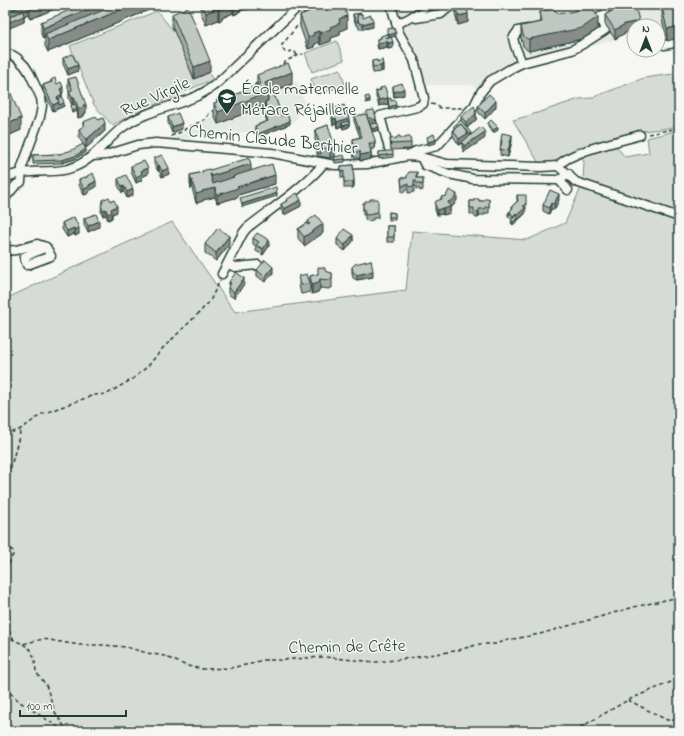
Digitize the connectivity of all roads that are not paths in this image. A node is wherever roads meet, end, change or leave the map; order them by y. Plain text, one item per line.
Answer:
1 (300, 5) edge
2 (391, 5) edge
3 (428, 5) edge
4 (618, 5) edge
5 (448, 8) dead end
6 (413, 16) junction
7 (396, 23) junction
8 (528, 29) edge
9 (679, 42) edge
10 (666, 45) edge
11 (5, 54) edge
12 (522, 63) junction
13 (640, 135) road end
14 (92, 156) junction
15 (407, 156) junction
16 (421, 157) junction
17 (324, 163) junction
18 (558, 166) junction
19 (22, 173) junction
20 (568, 174) junction
21 (5, 177) edge
22 (559, 180) junction
23 (16, 185) junction
24 (5, 190) edge
25 (568, 190) dead end
26 (5, 198) edge
27 (679, 217) edge
28 (46, 247) dead end
29 (5, 251) edge
30 (228, 264) junction
31 (258, 265) dead end
32 (222, 274) road end

1 - 14 street, Rue Virgile
2 - 7 street
3 - 6 street
4 - 12 street
5 - 6 street
6 - 7 street
7 - 15 street
8 - 12 street
9 - 10 street
11 - 19 street
12 - 15 street
13 - 18 street
14 - 17 street, Chemin Claude Berthier
14 - 19 street, Rue Virgile
15 - 16 street, Chemin Claude Berthier
15 - 17 street, Chemin Claude Berthier
16 - 18 street, Chemin Claude Berthier
16 - 22 street
17 - 30 street
18 - 20 street
19 - 21 street, Rue Virgile
19 - 23 street
20 - 22 street
20 - 27 street
22 - 25 street
23 - 24 street
23 - 26 street
28 - 29 street
30 - 31 street
30 - 32 street

